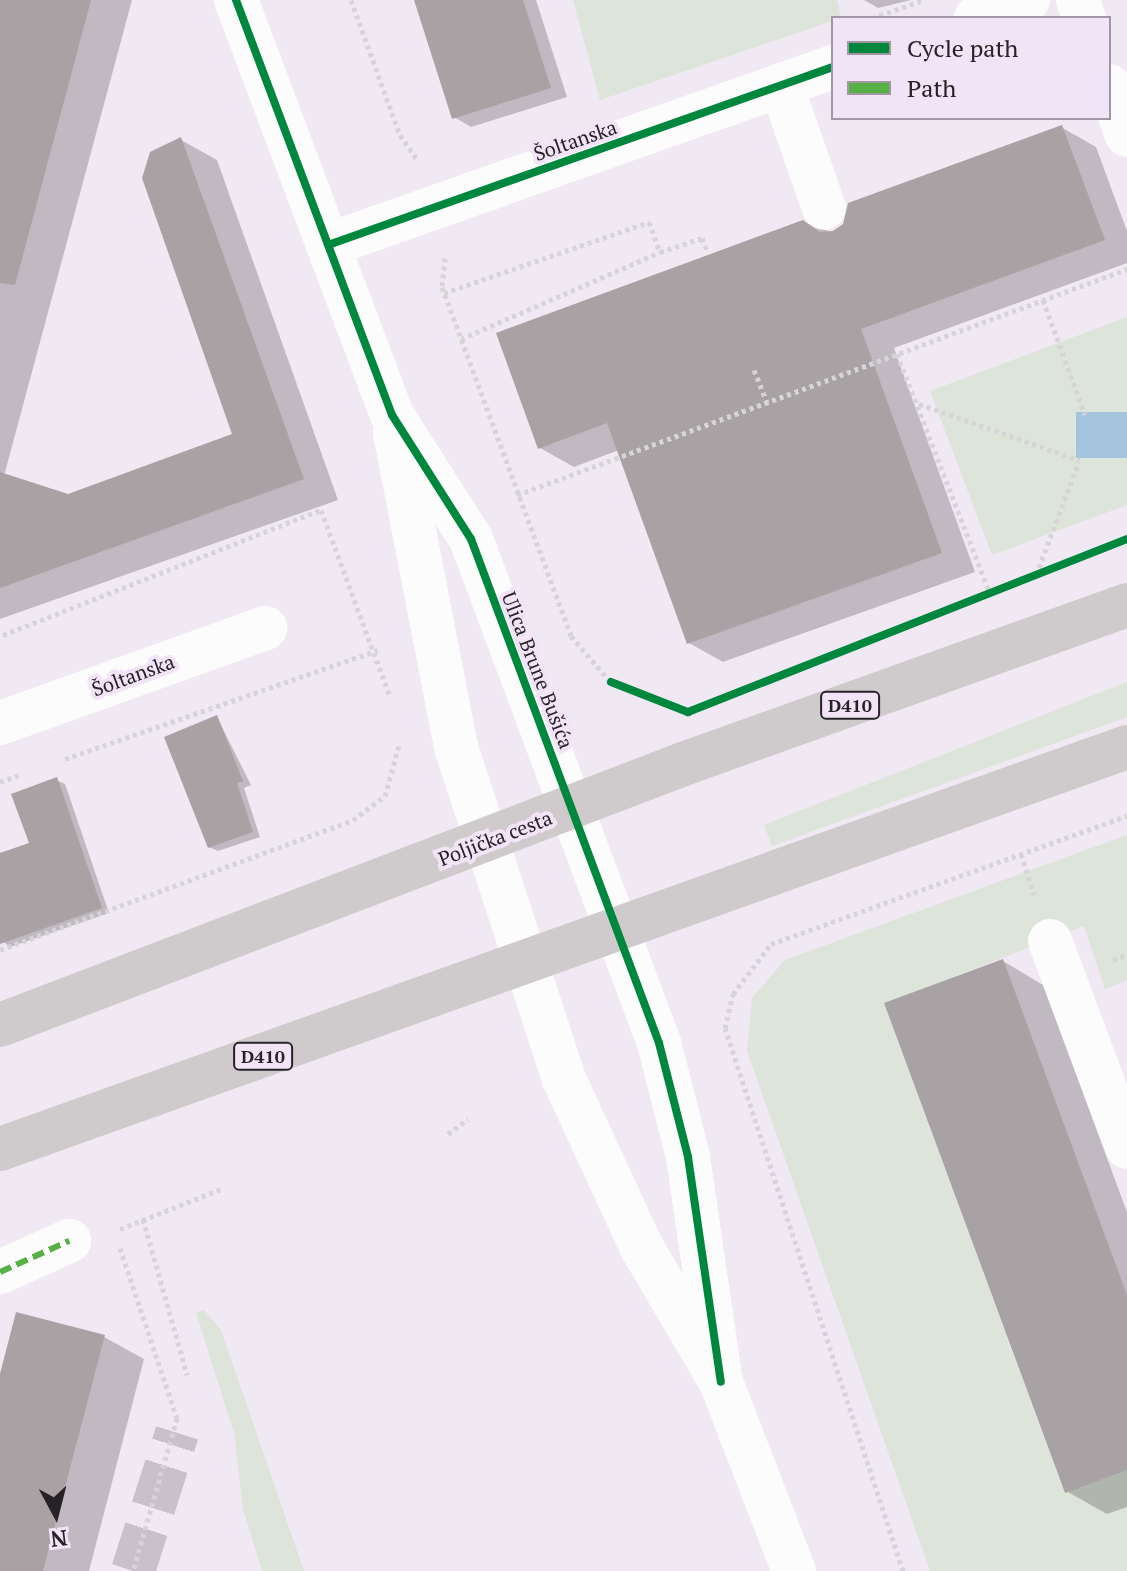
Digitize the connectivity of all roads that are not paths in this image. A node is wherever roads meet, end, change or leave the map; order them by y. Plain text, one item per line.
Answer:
1 (236, 0) edge
2 (1028, 0) edge
3 (982, 16) edge
4 (831, 68) edge
5 (781, 85) junction
6 (1111, 91) edge
7 (1127, 135) edge
8 (824, 208) dead end
9 (328, 245) junction
10 (392, 415) junction
11 (1127, 605) edge
12 (266, 628) dead end
13 (0, 723) edge
14 (1127, 747) edge
15 (574, 807) junction
16 (484, 842) junction
17 (618, 930) junction
18 (1050, 941) dead end
19 (526, 964) junction
20 (0, 1025) edge
21 (1127, 1147) edge
22 (0, 1149) edge
23 (69, 1241) road end
24 (0, 1272) edge
25 (721, 1382) junction
26 (794, 1571) edge

1 - 9 street, Ulica Brune Bušića
2 - 3 street
4 - 5 street, Šoltanska
5 - 8 street
5 - 9 street, Šoltanska
6 - 7 street
9 - 10 street, Ulica Brune Bušića
10 - 15 street, Ulica Brune Bušića
10 - 16 street, Ulica Brune Bušića
11 - 15 main road, Poljička cesta / D410
12 - 13 street, Šoltanska
14 - 17 main road, D410
15 - 16 main road, Poljička cesta / D410
15 - 17 street, Ulica Brune Bušića
16 - 19 street, Ulica Brune Bušića
16 - 20 main road, Poljička cesta / D410
17 - 19 main road, D410
17 - 25 street, Ulica Brune Bušića
18 - 21 street
19 - 22 main road, D410
19 - 25 street, Ulica Brune Bušića
23 - 24 street
25 - 26 street, Ulica Brune Bušića

